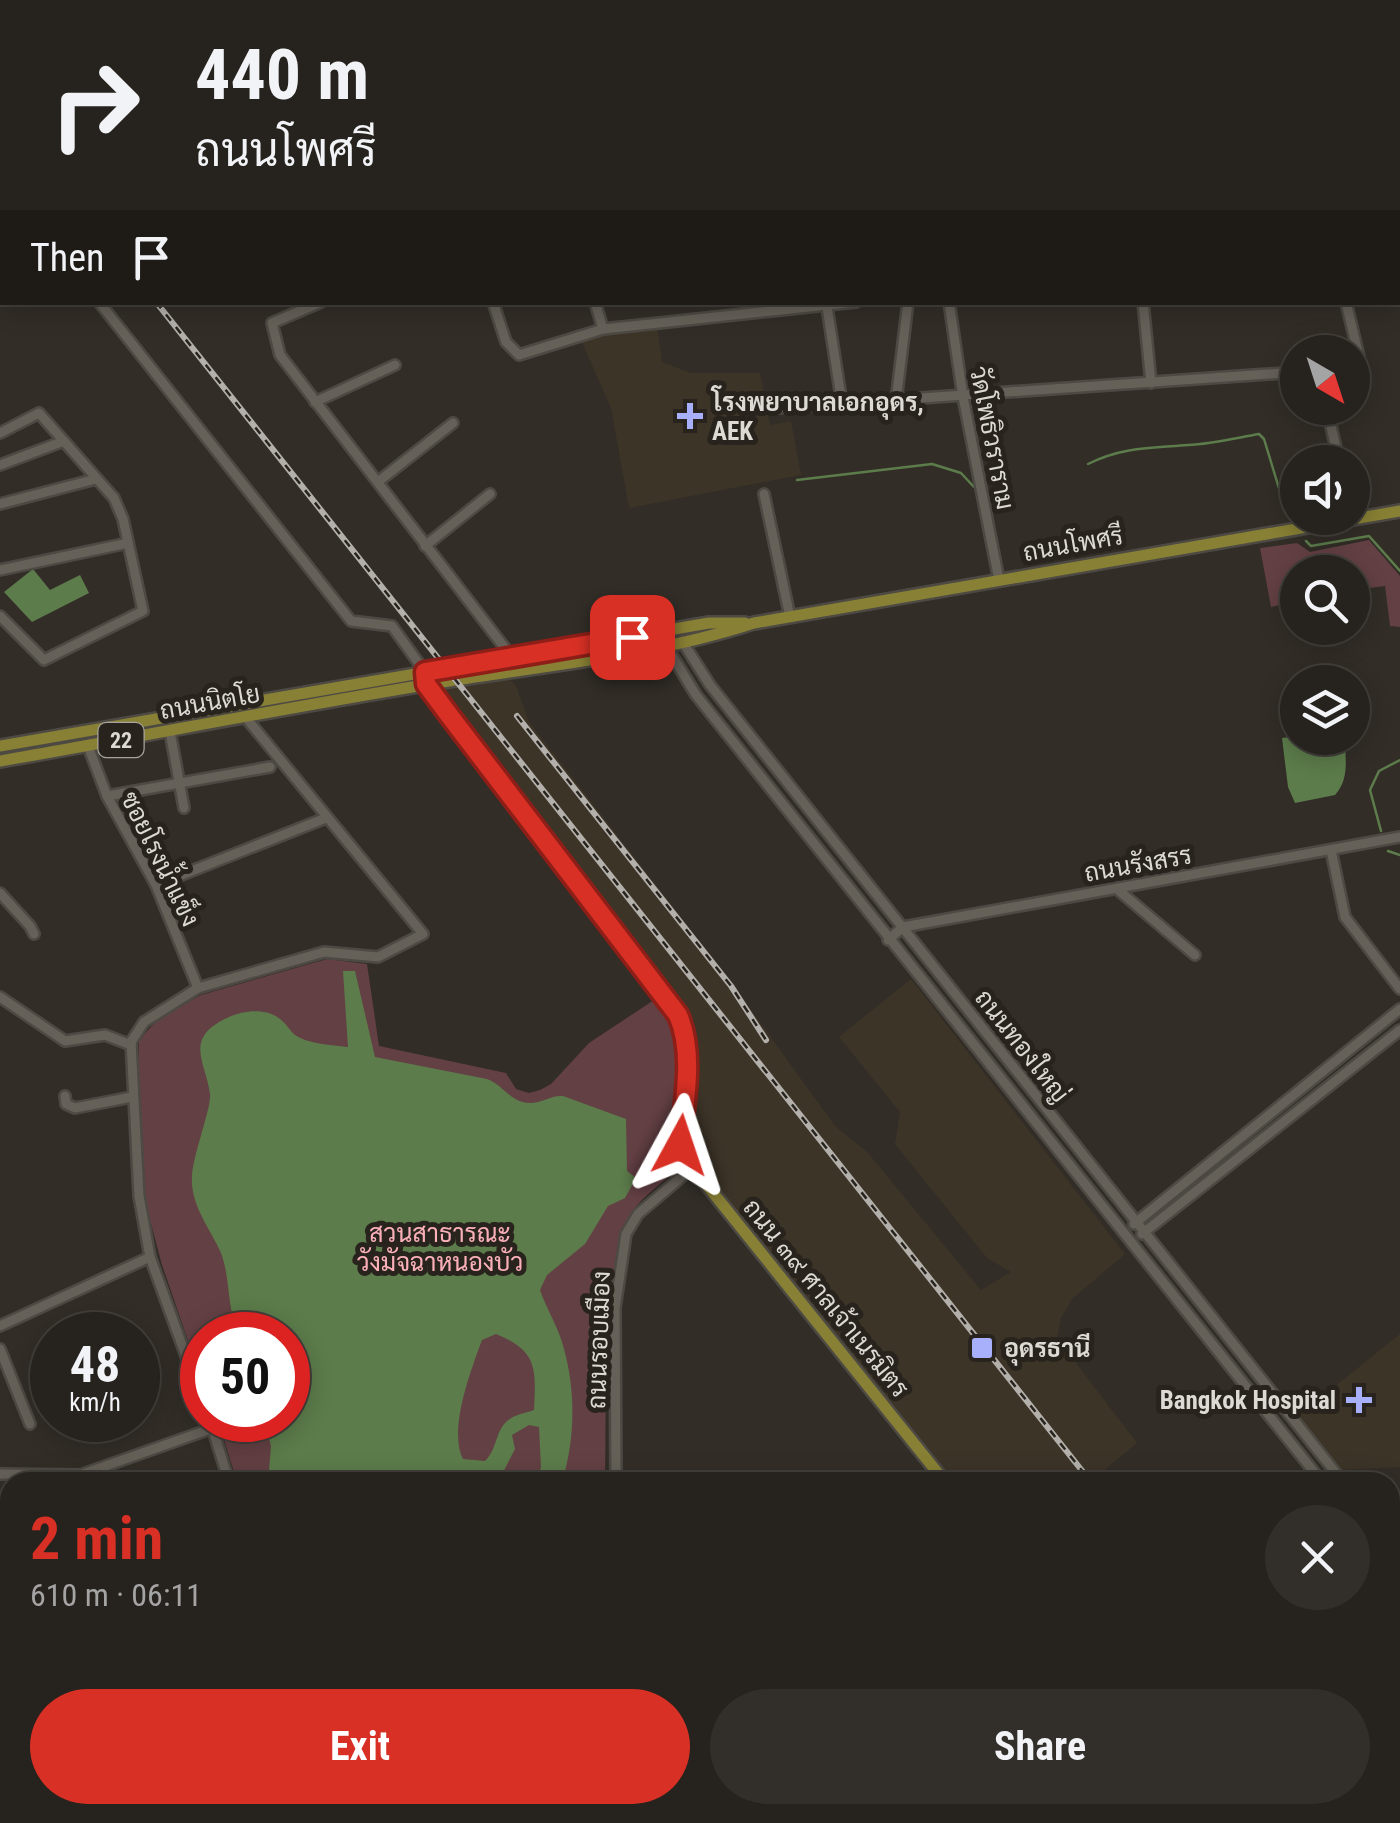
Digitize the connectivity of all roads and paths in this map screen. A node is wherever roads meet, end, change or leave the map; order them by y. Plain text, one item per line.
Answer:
1 (100, 305) edge
2 (314, 305) edge
3 (494, 305) edge
4 (596, 305) edge
5 (834, 305) edge
6 (908, 305) edge
7 (949, 305) edge
8 (1143, 305) edge
9 (1346, 305) edge
10 (827, 306) junction
11 (602, 329) junction
12 (1352, 335) edge
13 (395, 365) dead end
14 (1280, 373) edge
15 (1151, 384) junction
16 (963, 398) junction
17 (896, 401) junction
18 (315, 402) junction
19 (842, 404) junction
20 (777, 408) dead end
21 (452, 424) dead end
22 (0, 433) edge
23 (64, 441) junction
24 (0, 464) edge
25 (96, 479) junction
26 (378, 481) junction
27 (490, 494) dead end
28 (764, 494) dead end
29 (0, 504) edge
30 (1400, 511) edge
31 (1370, 516) edge
32 (1280, 531) edge
33 (128, 542) junction
34 (425, 546) junction
35 (0, 570) edge
36 (999, 580) junction
37 (0, 616) edge
38 (790, 617) junction
39 (709, 622) junction
40 (754, 623) junction
41 (672, 634) junction
42 (632, 637) junction
43 (682, 642) junction
44 (511, 656) junction
45 (426, 678) junction
46 (710, 684) junction
47 (696, 695) junction
48 (244, 719) junction
49 (170, 732) junction
50 (0, 746) edge
51 (88, 746) junction
52 (0, 761) edge
53 (270, 767) dead end
54 (180, 782) junction
55 (107, 796) junction
56 (184, 808) dead end
57 (326, 818) junction
58 (1400, 837) edge
59 (1331, 850) junction
60 (156, 885) junction
61 (1117, 888) junction
62 (0, 892) edge
63 (903, 928) junction
64 (34, 934) dead end
65 (888, 940) junction
66 (1195, 954) dead end
67 (198, 988) junction
68 (1400, 989) edge
69 (0, 997) edge
70 (1399, 1011) edge
71 (1400, 1030) edge
72 (131, 1045) junction
73 (65, 1096) dead end
74 (132, 1097) junction
75 (1282, 1105) junction
76 (1291, 1118) junction
77 (1260, 1123) junction
78 (1269, 1136) junction
79 (692, 1168) junction
80 (1136, 1222) junction
81 (1124, 1232) junction
82 (1144, 1233) junction
83 (1132, 1242) junction
84 (150, 1256) junction
85 (0, 1326) edge
86 (180, 1339) edge
87 (0, 1349) edge
88 (30, 1424) dead end
89 (180, 1437) edge
90 (218, 1442) edge
91 (92, 1472) edge
92 (227, 1472) edge
93 (616, 1472) edge
94 (936, 1472) edge
95 (1314, 1472) edge
96 (1335, 1472) edge

1 - 45 street
2 - 18 street
3 - 11 street
4 - 11 street
5 - 10 street
6 - 17 street
7 - 16 street, วัดโพธิวราราม
8 - 15 street
9 - 12 street
10 - 11 street
10 - 19 street
13 - 18 street
14 - 15 street
15 - 16 street
16 - 17 street
16 - 36 street, วัดโพธิวราราม
17 - 19 street
18 - 26 street
19 - 20 street
21 - 26 street
22 - 23 street
23 - 24 street
23 - 25 street
25 - 29 street
25 - 33 street
26 - 34 street
27 - 34 street
28 - 38 street
30 - 31 main road, ถนนโพศรี
32 - 36 main road, ถนนโพศรี
33 - 35 street
33 - 37 street
34 - 44 street
36 - 38 main road, ถนนโพศรี
38 - 40 main road, ถนนโพศรี
39 - 40 main road, ถนนโพศรี
39 - 41 main road, ถนนโพศรี
39 - 42 main road
40 - 43 main road, ถนนโพศรี
41 - 42 main road, ถนนโพศรี
41 - 43 main road, ถนนโพศรี
41 - 45 main road, ถนนโพศรี
41 - 47 street, ถนนทองใหญ่
42 - 44 main road, ถนนโพศรี
43 - 46 street, ถนนทองใหญ่
44 - 45 main road, ถนนโพศรี
45 - 48 main road, ถนนนิตโย
45 - 50 main road, ถนนนิตโย / 22
45 - 79 main road, ถนน ๓๙ ศาลเจ้าเนรมิตร
46 - 47 street
46 - 63 street, ถนนทองใหญ่
47 - 65 street, ถนนทองใหญ่
48 - 49 main road, ถนนนิตโย / 22
48 - 57 street
49 - 51 main road, ถนนนิตโย / 22
49 - 54 street
51 - 52 main road, ถนนนิตโย / 22
51 - 55 street, ซอยโรงน้ำแข็ง
53 - 54 street
54 - 55 street
54 - 56 street
55 - 60 street, ซอยโรงน้ำแข็ง
57 - 60 street
57 - 67 street
58 - 59 street, ถนนรังสรร
59 - 61 street, ถนนรังสรร
59 - 68 street
60 - 67 street, ซอยโรงน้ำแข็ง
61 - 63 street, ถนนรังสรร
61 - 66 street
62 - 64 street
63 - 65 street, ถนนรังสรร
63 - 80 street, ถนนทองใหญ่
65 - 81 street, ถนนทองใหญ่
67 - 72 street
69 - 72 street
70 - 75 street
71 - 76 street
72 - 74 street
73 - 74 street
74 - 84 street
75 - 76 street
75 - 77 street
76 - 78 street
77 - 78 street
77 - 80 street
78 - 82 street
79 - 93 street, ถนนรอบเมือง
79 - 94 main road, ถนน ๓๙ ศาลเจ้าเนรมิตร
80 - 81 street
80 - 82 street, ถนนทองใหญ่
81 - 83 street, ถนนทองใหญ่
82 - 83 street
82 - 96 street, ถนนทองใหญ่
83 - 95 street, ถนนทองใหญ่
84 - 85 street
84 - 86 street
87 - 88 street
89 - 91 street
90 - 92 street

